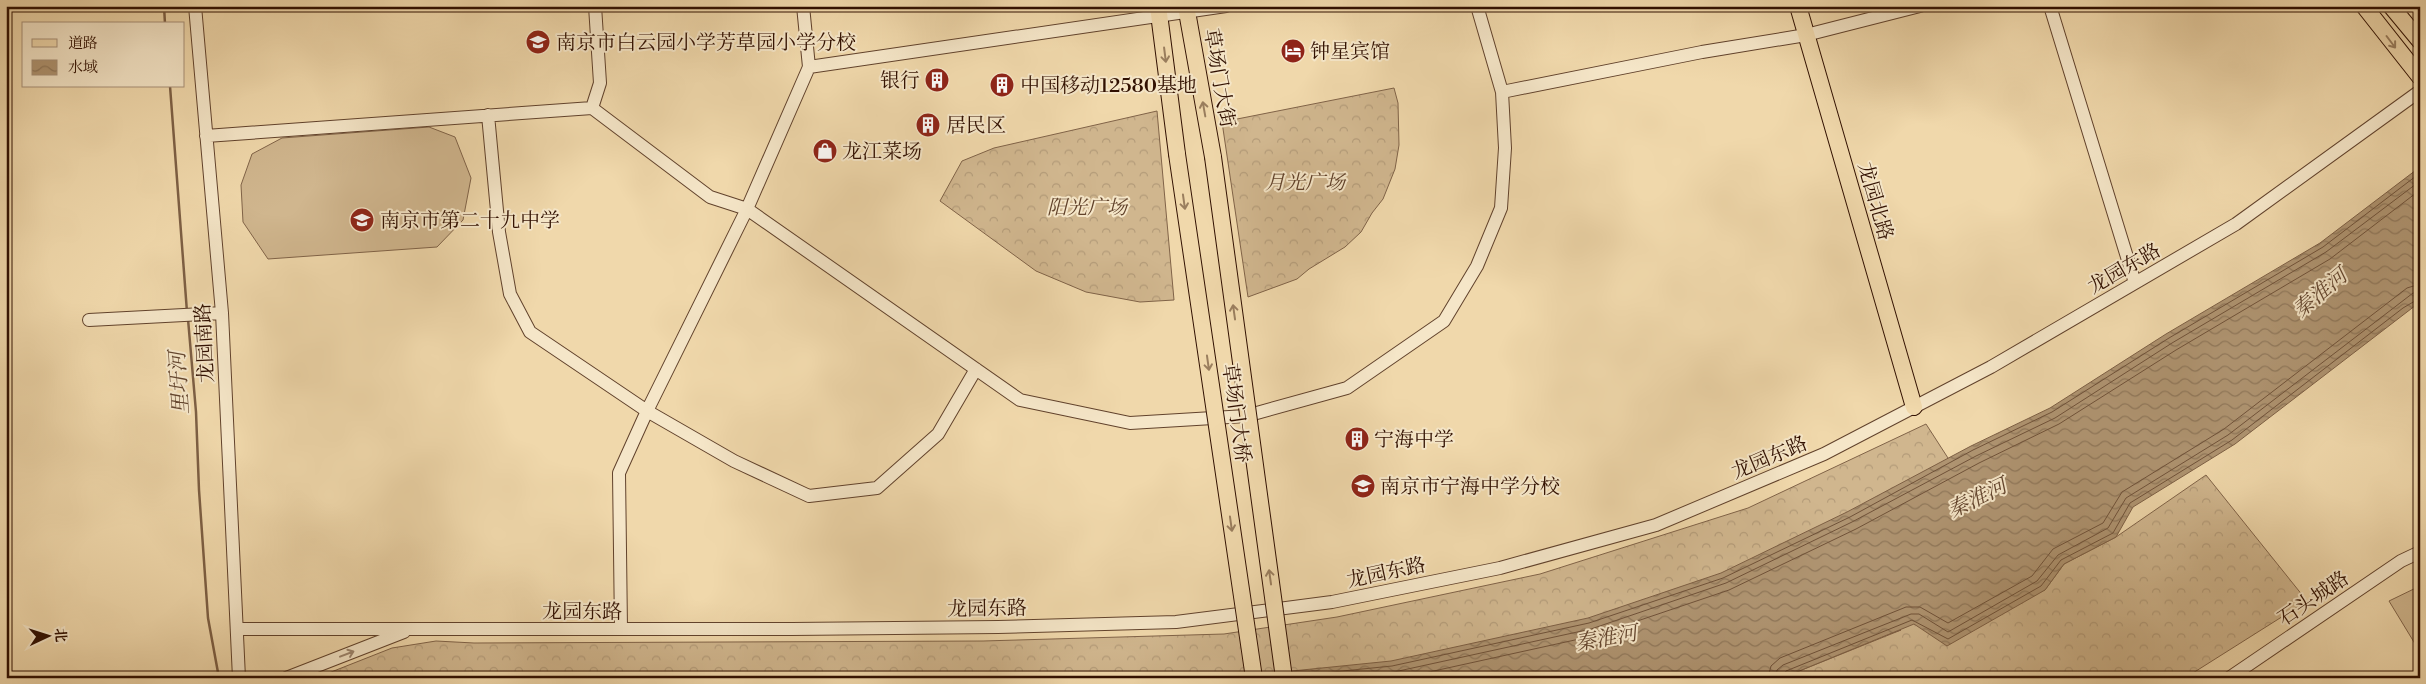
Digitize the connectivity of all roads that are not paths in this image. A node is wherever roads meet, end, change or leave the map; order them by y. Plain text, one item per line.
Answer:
1 (195, 6) edge
2 (595, 6) edge
3 (804, 6) edge
4 (1226, 6) edge
5 (1477, 6) edge
6 (1798, 6) edge
7 (1920, 6) edge
8 (2050, 6) edge
9 (2364, 6) edge
10 (2391, 6) edge
11 (1187, 10) edge
12 (1159, 12) edge
13 (1806, 35) junction
14 (2420, 41) edge
15 (810, 67) junction
16 (2420, 77) edge
17 (2420, 91) edge
18 (1502, 92) junction
19 (592, 108) junction
20 (488, 115) junction
21 (206, 136) junction
22 (1213, 157) joint
23 (747, 209) junction
24 (2135, 283) junction
25 (222, 313) junction
26 (89, 320) dead end
27 (976, 369) junction
28 (1914, 407) junction
29 (647, 411) junction
30 (2420, 552) edge
31 (237, 629) junction
32 (411, 629) junction
33 (621, 629) junction
34 (239, 678) edge
35 (286, 678) edge
36 (1254, 678) edge
37 (1284, 678) edge
38 (2229, 678) edge

1 - 21 street, 龙园南路
2 - 19 street
3 - 15 street
4 - 11 street
5 - 18 street
6 - 13 main road, 龙园北路
7 - 13 street
8 - 24 street
9 -> 16 main road
10 - 14 main road
11 - 12 street
22 -> 11 main road, 草场门大街
12 - 15 street
12 -> 36 main road, 草场门大桥, bridge
13 - 18 street
13 - 28 main road, 龙园北路
15 - 23 street
17 - 24 street, 龙园东路
18 - 27 street
19 - 20 street
19 - 23 street
20 - 21 street
20 - 29 street
21 - 25 street, 龙园南路
37 -> 22 main road, 草场门大桥, bridge
23 - 27 street
23 - 29 street
24 - 28 street, 龙园东路
25 - 26 street
25 - 31 street, 龙园南路
27 - 29 street
28 - 33 street, 龙园东路
29 - 33 street
30 - 38 street, 石头城路
31 - 32 street, 龙园东路
31 - 34 street, 龙园南路
32 - 33 street, 龙园东路
35 -> 32 street

